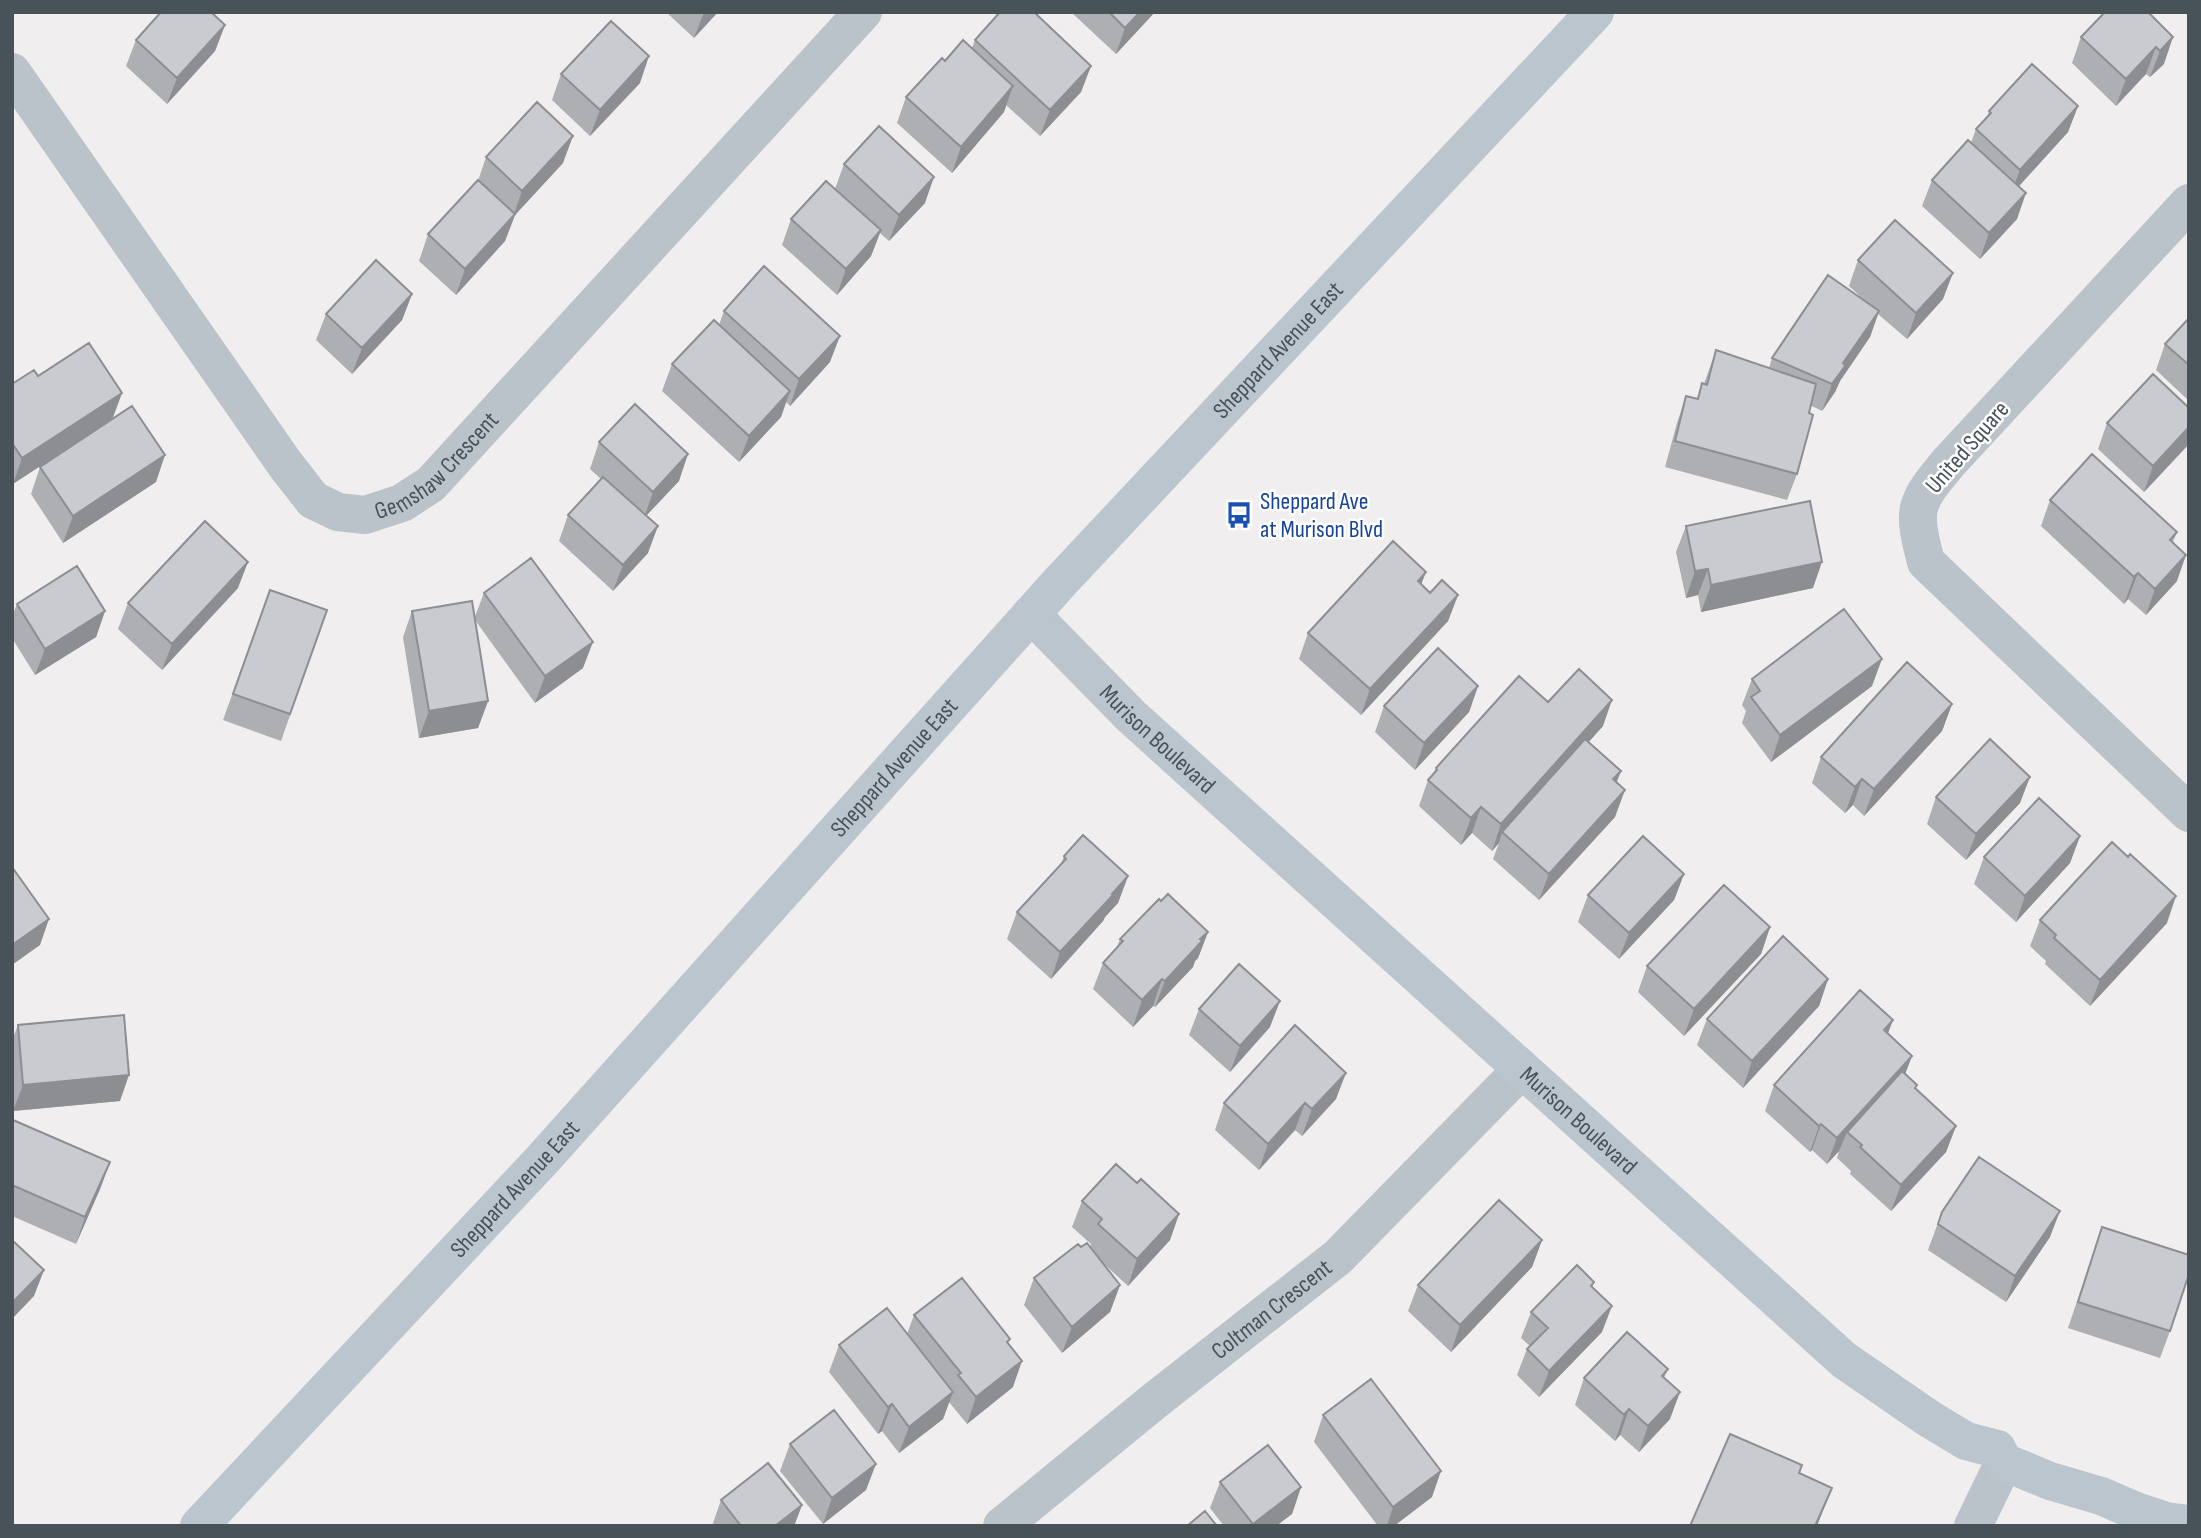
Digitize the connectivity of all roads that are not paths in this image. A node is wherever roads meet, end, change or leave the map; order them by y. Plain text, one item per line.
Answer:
1 (863, 12) edge
2 (1595, 12) edge
3 (12, 72) edge
4 (2189, 204) edge
5 (1031, 614) junction
6 (2189, 813) edge
7 (1521, 1070) junction
8 (2004, 1462) junction
9 (2189, 1524) edge
10 (199, 1526) edge
11 (1002, 1526) edge
12 (1973, 1526) edge

1 - 3 street, Gemshaw Crescent
2 - 5 main road, Sheppard Avenue East
4 - 6 street, United Square
5 - 7 main road, Murison Boulevard
5 - 10 main road, Sheppard Avenue East
7 - 8 main road, Murison Boulevard
7 - 11 street, Coltman Crescent
8 - 9 main road, Murison Boulevard
8 - 12 street

